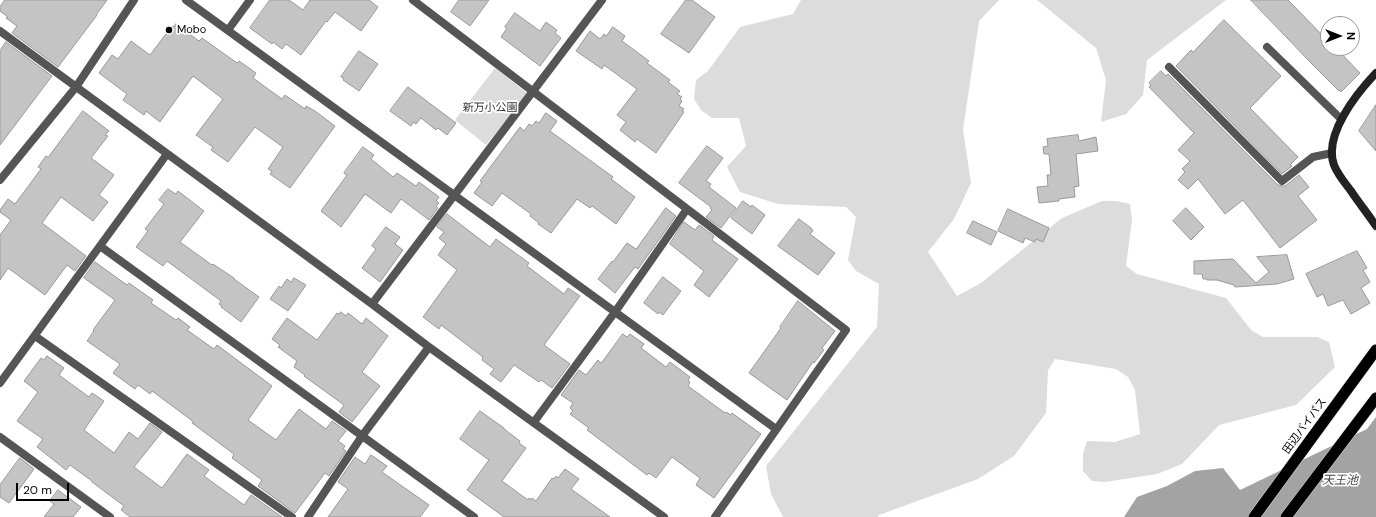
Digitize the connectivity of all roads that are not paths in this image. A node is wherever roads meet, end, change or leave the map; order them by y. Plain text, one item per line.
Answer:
1 (134, 0) edge
2 (186, 0) edge
3 (250, 0) edge
4 (413, 0) edge
5 (602, 0) edge
6 (228, 30) junction
7 (0, 31) edge
8 (1267, 47) dead end
9 (1169, 67) dead end
10 (1376, 73) edge
11 (76, 87) junction
12 (533, 91) junction
13 (1341, 119) junction
14 (1332, 153) junction
15 (167, 154) junction
16 (0, 180) edge
17 (454, 195) junction
18 (687, 209) junction
19 (1376, 226) edge
20 (100, 246) junction
21 (372, 304) junction
22 (615, 312) junction
23 (34, 336) junction
24 (429, 347) junction
25 (1376, 350) edge
26 (0, 383) edge
27 (1376, 398) edge
28 (534, 422) junction
29 (776, 429) junction
30 (362, 436) junction
31 (0, 437) edge
32 (110, 517) edge
33 (292, 517) edge
34 (308, 517) edge
35 (474, 517) edge
36 (664, 517) edge
37 (715, 517) edge
38 (1254, 517) edge
39 (1286, 517) edge

1 - 11 street
2 - 6 street
3 - 6 street
4 - 12 street
5 - 12 street
6 - 17 street
7 - 11 street
8 - 13 street
9 - 14 street
10 - 13 main road
11 - 15 street
11 - 16 street
12 - 17 street
12 - 18 street
13 - 14 main road
14 - 19 main road
15 - 20 street
15 - 21 street
17 - 21 street
17 - 22 street
18 - 22 street
18 - 29 street
20 - 23 street
20 - 30 street
21 - 24 street
22 - 28 street
22 - 29 street
23 - 26 street
23 - 33 street
24 - 28 street
24 - 30 street
25 - 38 highway, 田辺バイパス
27 - 39 highway
28 - 36 street
29 - 37 street
30 - 34 street
30 - 35 street
31 - 32 street

